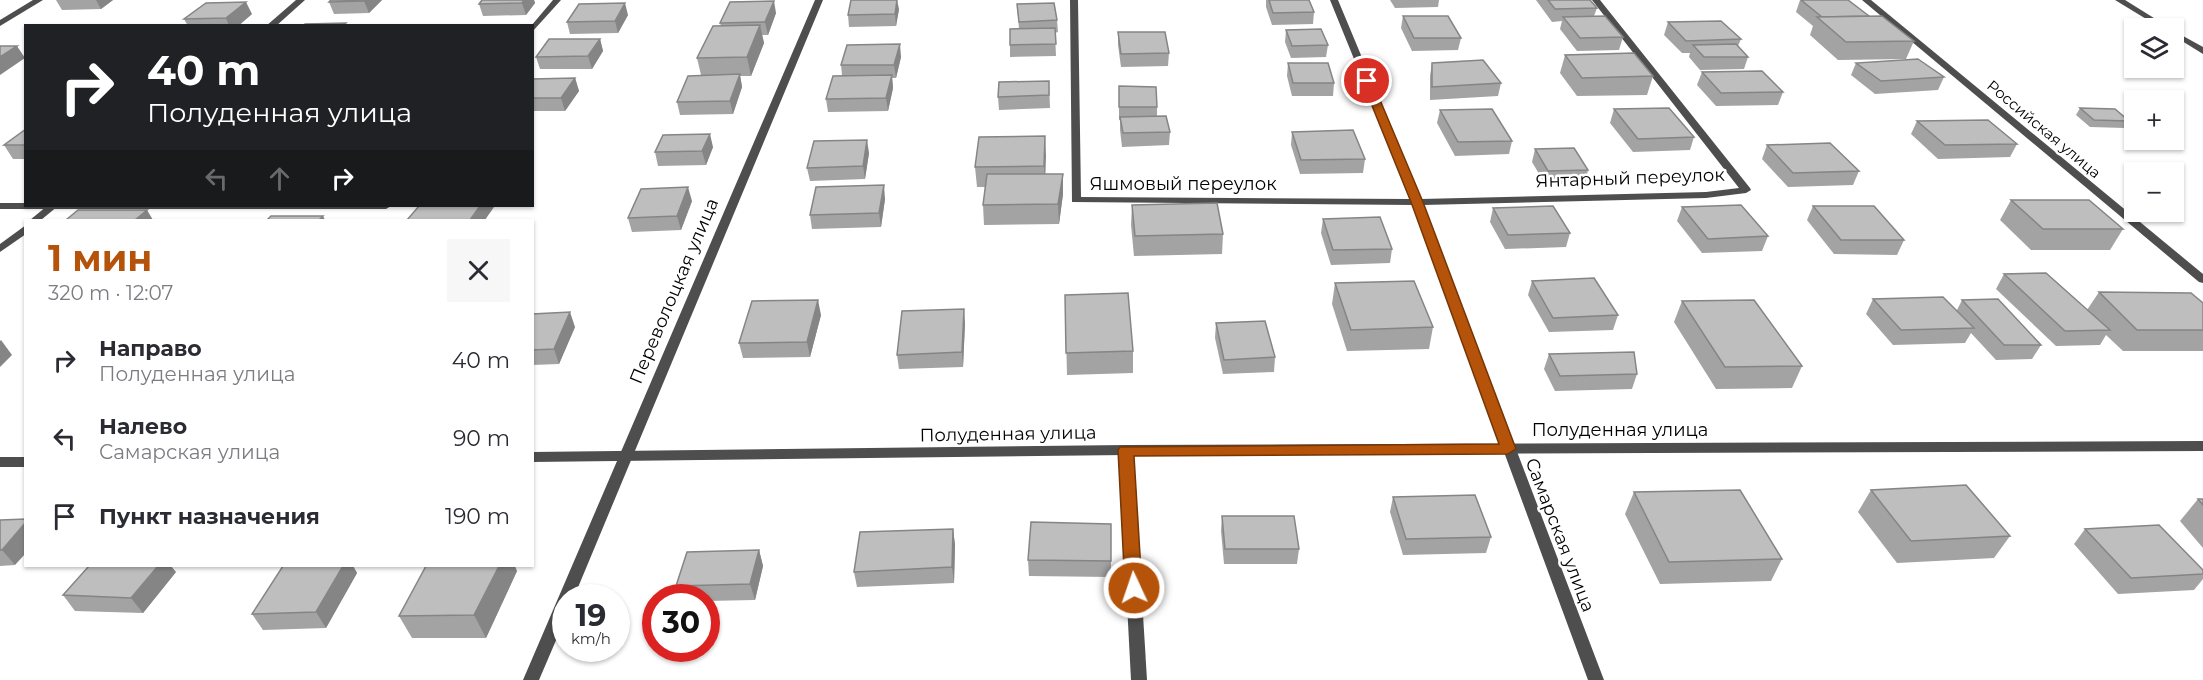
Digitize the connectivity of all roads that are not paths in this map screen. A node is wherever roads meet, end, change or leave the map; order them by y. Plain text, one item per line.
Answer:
1 (39, 0) edge
2 (301, 0) edge
3 (557, 0) edge
4 (819, 0) edge
5 (1074, 0) edge
6 (1334, 0) edge
7 (1596, 0) edge
8 (1866, 0) edge
9 (2119, 0) edge
10 (2149, 18) edge
11 (0, 24) edge
12 (272, 24) edge
13 (534, 28) edge
14 (2184, 39) edge
15 (2203, 51) edge
16 (1417, 202) junction
17 (0, 206) edge
18 (24, 206) edge
19 (52, 207) edge
20 (36, 219) edge
21 (24, 230) edge
22 (0, 249) edge
23 (2203, 280) edge
24 (2203, 446) edge
25 (1508, 449) junction
26 (1126, 450) junction
27 (625, 456) junction
28 (534, 457) edge
29 (0, 462) edge
30 (24, 462) edge
31 (572, 584) edge
32 (552, 631) edge
33 (531, 680) edge
34 (1139, 680) edge
35 (1596, 680) edge

1 - 11 street
2 - 12 street
3 - 13 street
4 - 27 street, Переволоцкая улица
5 - 16 street, Яшмовый переулок
6 - 16 street, Самарская улица
7 - 16 street, Янтарный переулок
8 - 23 street, Российская улица
9 - 10 street
14 - 15 street
16 - 25 street, Самарская улица
17 - 18 street
19 - 20 street
21 - 22 street
24 - 25 street, Полуденная улица
25 - 26 street, Полуденная улица
25 - 35 street, Самарская улица
26 - 27 street, Полуденная улица
26 - 34 street
27 - 28 street, Полуденная улица
27 - 31 street, Переволоцкая улица
29 - 30 street
32 - 33 street, Переволоцкая улица

